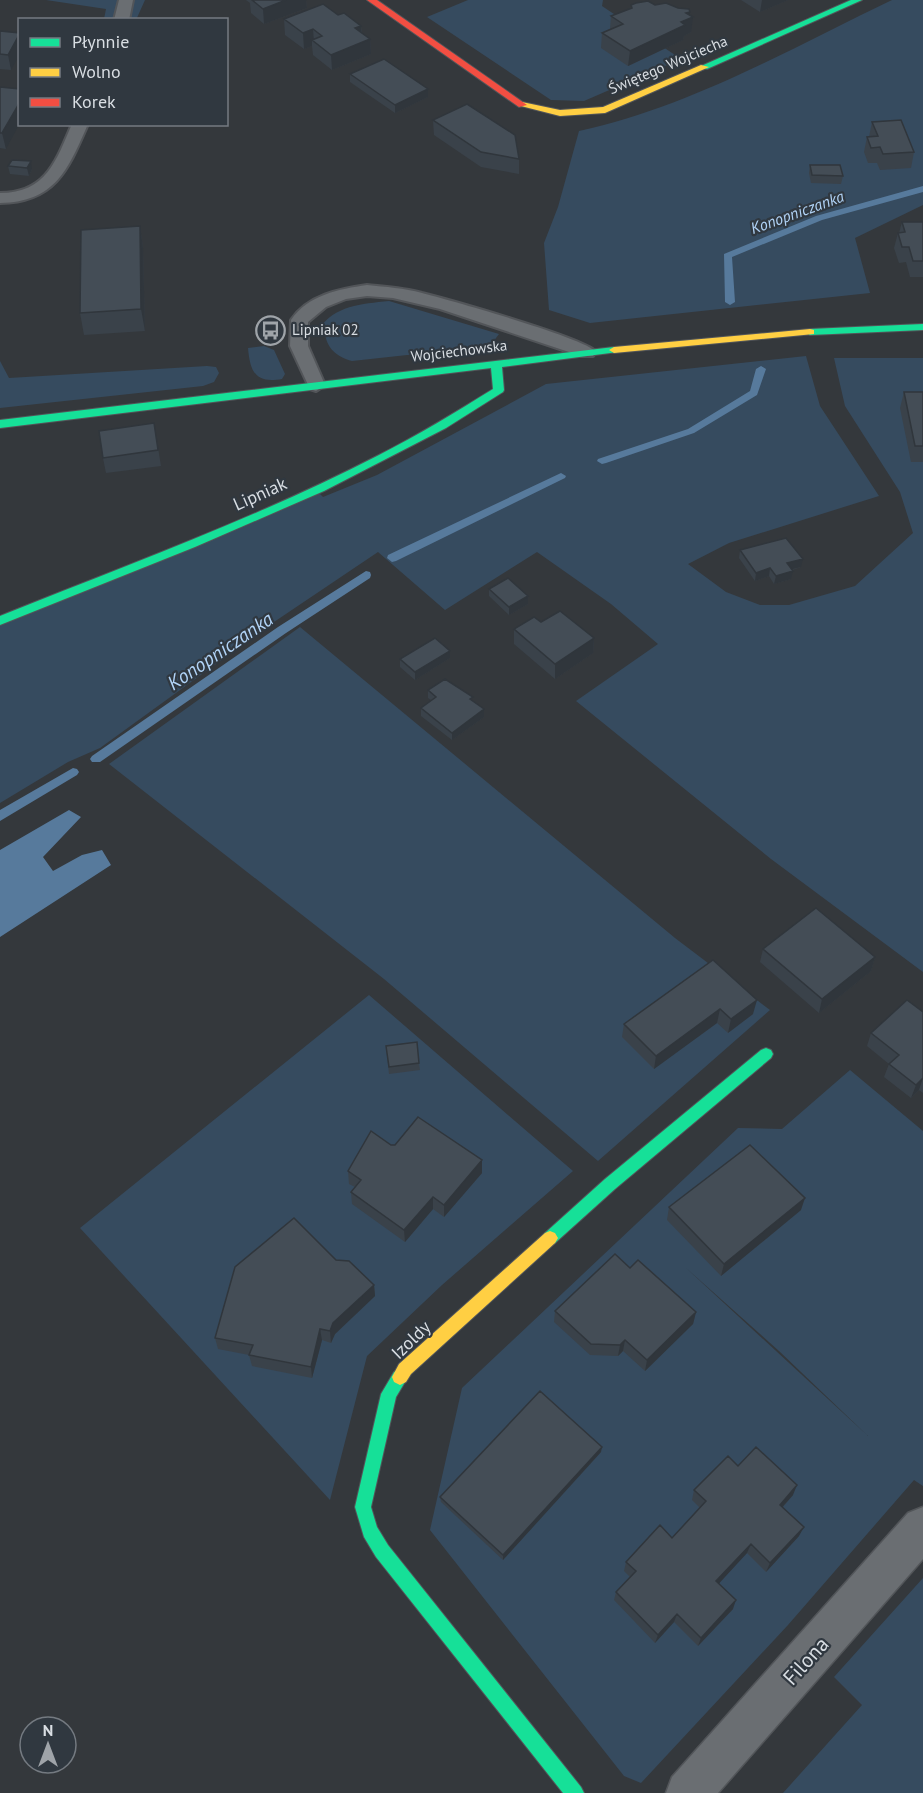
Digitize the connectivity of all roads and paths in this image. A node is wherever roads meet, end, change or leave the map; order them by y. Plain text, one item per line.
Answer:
1 (126, 0) edge
2 (371, 0) edge
3 (858, 0) edge
4 (122, 18) edge
5 (79, 126) edge
6 (5, 198) edge
7 (923, 327) edge
8 (586, 352) junction
9 (496, 363) junction
10 (316, 385) junction
11 (0, 424) edge
12 (0, 621) edge
13 (766, 1054) dead end
14 (923, 1528) edge
15 (575, 1793) edge
16 (688, 1793) edge

1 - 4 lane
2 - 3 street, Świętego Wojciecha
5 - 6 lane
7 - 8 street, Wojciechowska
8 - 9 street, Wojciechowska
8 - 10 lane
9 - 10 street, Wojciechowska
9 - 12 street, Lipniak
10 - 11 street, Wojciechowska
13 - 15 street, Izoldy
14 - 16 street, Filona

